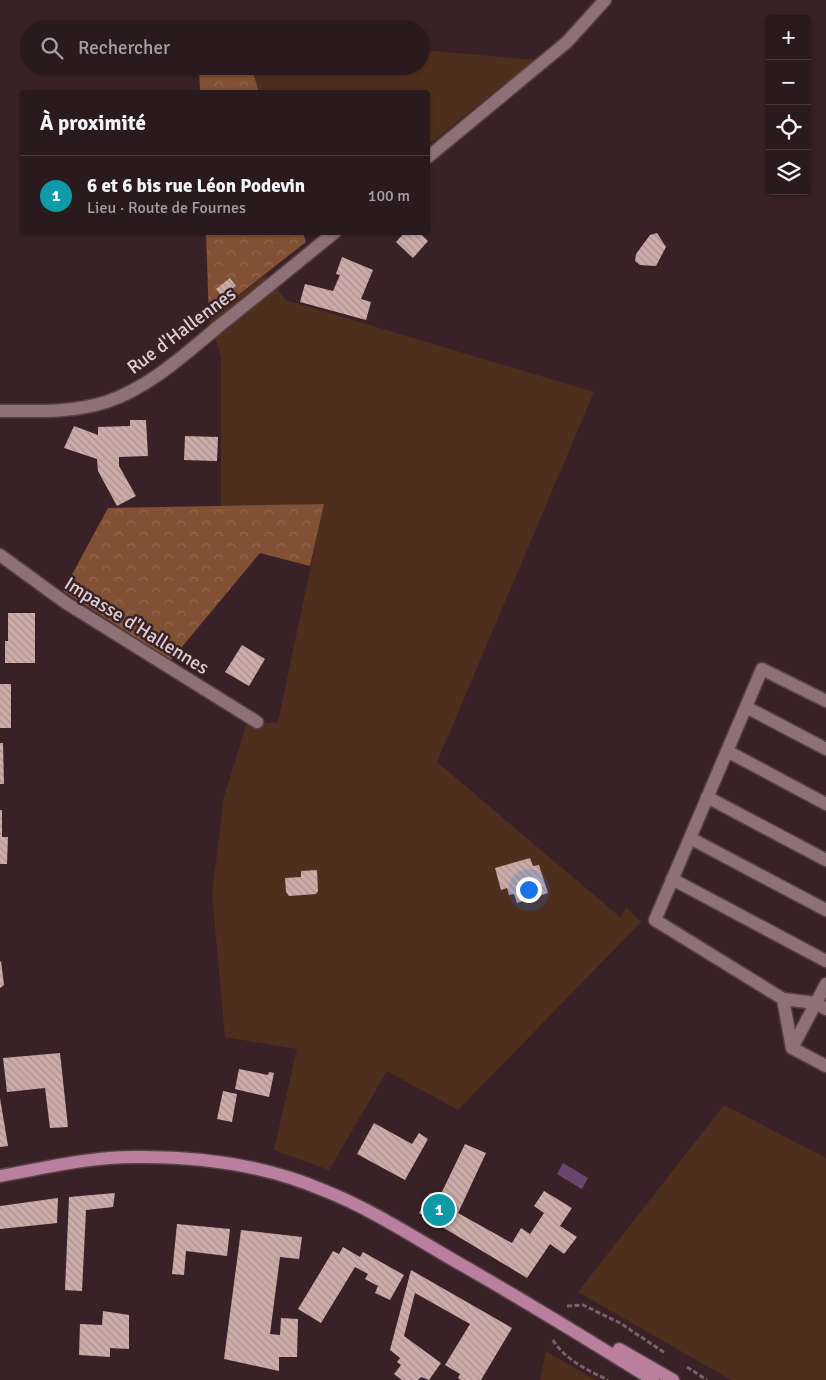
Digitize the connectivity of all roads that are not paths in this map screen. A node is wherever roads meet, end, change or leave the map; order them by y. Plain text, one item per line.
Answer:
1 (605, 0) edge
2 (430, 155) edge
3 (331, 235) edge
4 (0, 411) edge
5 (0, 555) edge
6 (826, 701) edge
7 (746, 707) junction
8 (257, 722) dead end
9 (826, 749) edge
10 (727, 751) junction
11 (707, 797) junction
12 (826, 804) edge
13 (690, 838) junction
14 (826, 860) edge
15 (672, 879) junction
16 (826, 910) edge
17 (826, 961) edge
18 (826, 984) edge
19 (783, 999) junction
20 (821, 1006) edge
21 (792, 1048) junction
22 (826, 1066) edge
23 (0, 1176) edge
24 (532, 1305) junction
25 (653, 1380) edge
26 (673, 1380) edge

1 - 2 street
3 - 4 street, Rue d'Hallennes
5 - 8 street, Impasse d'Hallennes
6 - 7 street
7 - 9 street
7 - 10 street
10 - 11 street
10 - 12 street
11 - 13 street
11 - 14 street
13 - 15 street
13 - 16 street
15 - 17 street
15 - 19 street
18 - 20 street
19 - 20 street
19 - 21 street
20 - 21 street
21 - 22 street
23 - 24 main road
24 - 25 main road
24 - 26 main road

